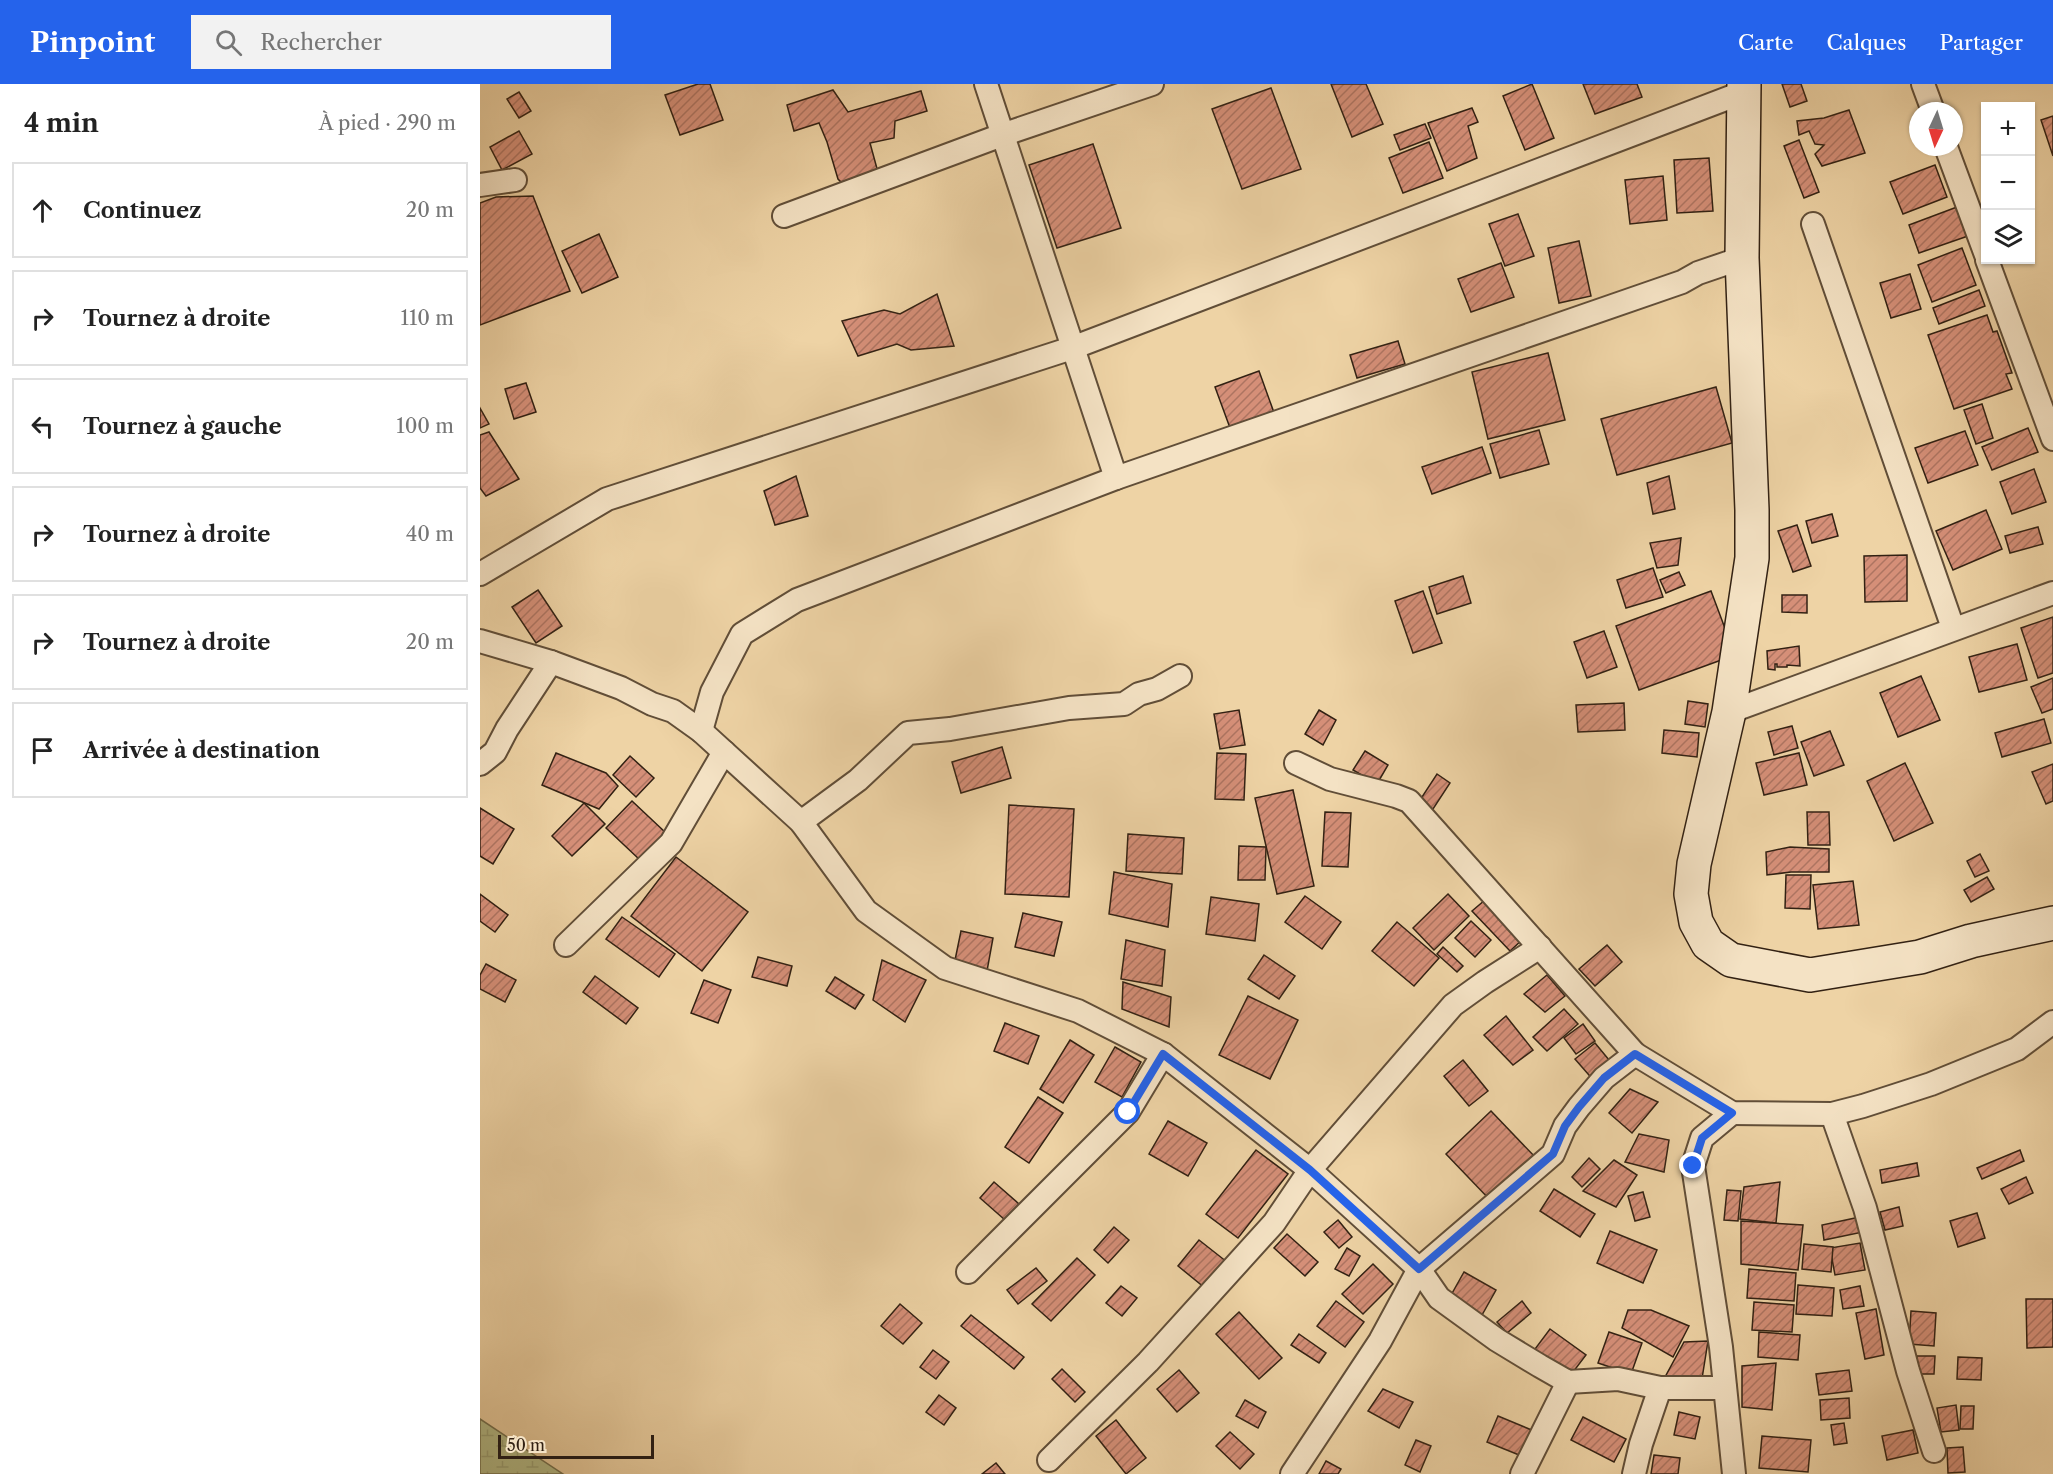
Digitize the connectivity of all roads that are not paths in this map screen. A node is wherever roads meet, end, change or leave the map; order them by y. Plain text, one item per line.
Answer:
1 (986, 84) edge
2 (1152, 84) edge
3 (1923, 84) edge
4 (1744, 88) edge
5 (1930, 102) edge
6 (1002, 135) junction
7 (1949, 156) edge
8 (515, 180) dead end
9 (480, 185) edge
10 (784, 216) dead end
11 (1813, 224) dead end
12 (1981, 242) edge
13 (1742, 258) junction
14 (1988, 264) edge
15 (1072, 348) junction
16 (2053, 439) edge
17 (1116, 478) junction
18 (480, 574) edge
19 (2053, 593) edge
20 (1953, 628) junction
21 (480, 641) edge
22 (551, 662) junction
23 (1180, 676) dead end
24 (1729, 712) junction
25 (701, 731) junction
26 (724, 752) junction
27 (1296, 763) dead end
28 (480, 764) edge
29 (801, 822) junction
30 (2053, 923) edge
31 (566, 945) dead end
32 (1540, 947) junction
33 (2053, 1022) edge
34 (1163, 1054) junction
35 (1635, 1054) junction
36 (1732, 1113) junction
37 (1832, 1114) junction
38 (1310, 1170) junction
39 (1419, 1269) junction
40 (968, 1272) dead end
41 (1568, 1382) junction
42 (1660, 1388) junction
43 (1725, 1388) junction
44 (1934, 1451) dead end
45 (1049, 1460) dead end
46 (1292, 1474) edge
47 (1522, 1474) edge
48 (1634, 1474) edge
49 (1734, 1474) edge

1 - 6 street
2 - 6 street
3 - 5 street
4 - 13 main road
4 - 15 street
6 - 10 street
6 - 15 street
7 - 12 street
8 - 9 street
11 - 20 street
13 - 17 street
13 - 24 main road
14 - 16 street
15 - 17 street
15 - 18 street
17 - 25 street
19 - 20 street
20 - 24 street
21 - 22 street
22 - 25 street
22 - 28 street
23 - 29 street
24 - 30 main road
25 - 26 street
26 - 29 street
26 - 31 street
27 - 32 street
29 - 34 street
32 - 35 street
32 - 38 street
33 - 37 street
34 - 38 street
34 - 40 street
35 - 36 street
35 - 39 street
36 - 37 street
36 - 43 street
37 - 44 street
38 - 39 street
38 - 45 street
39 - 41 street
39 - 46 street
41 - 42 street
41 - 47 street
42 - 43 street
42 - 48 street
43 - 49 street

